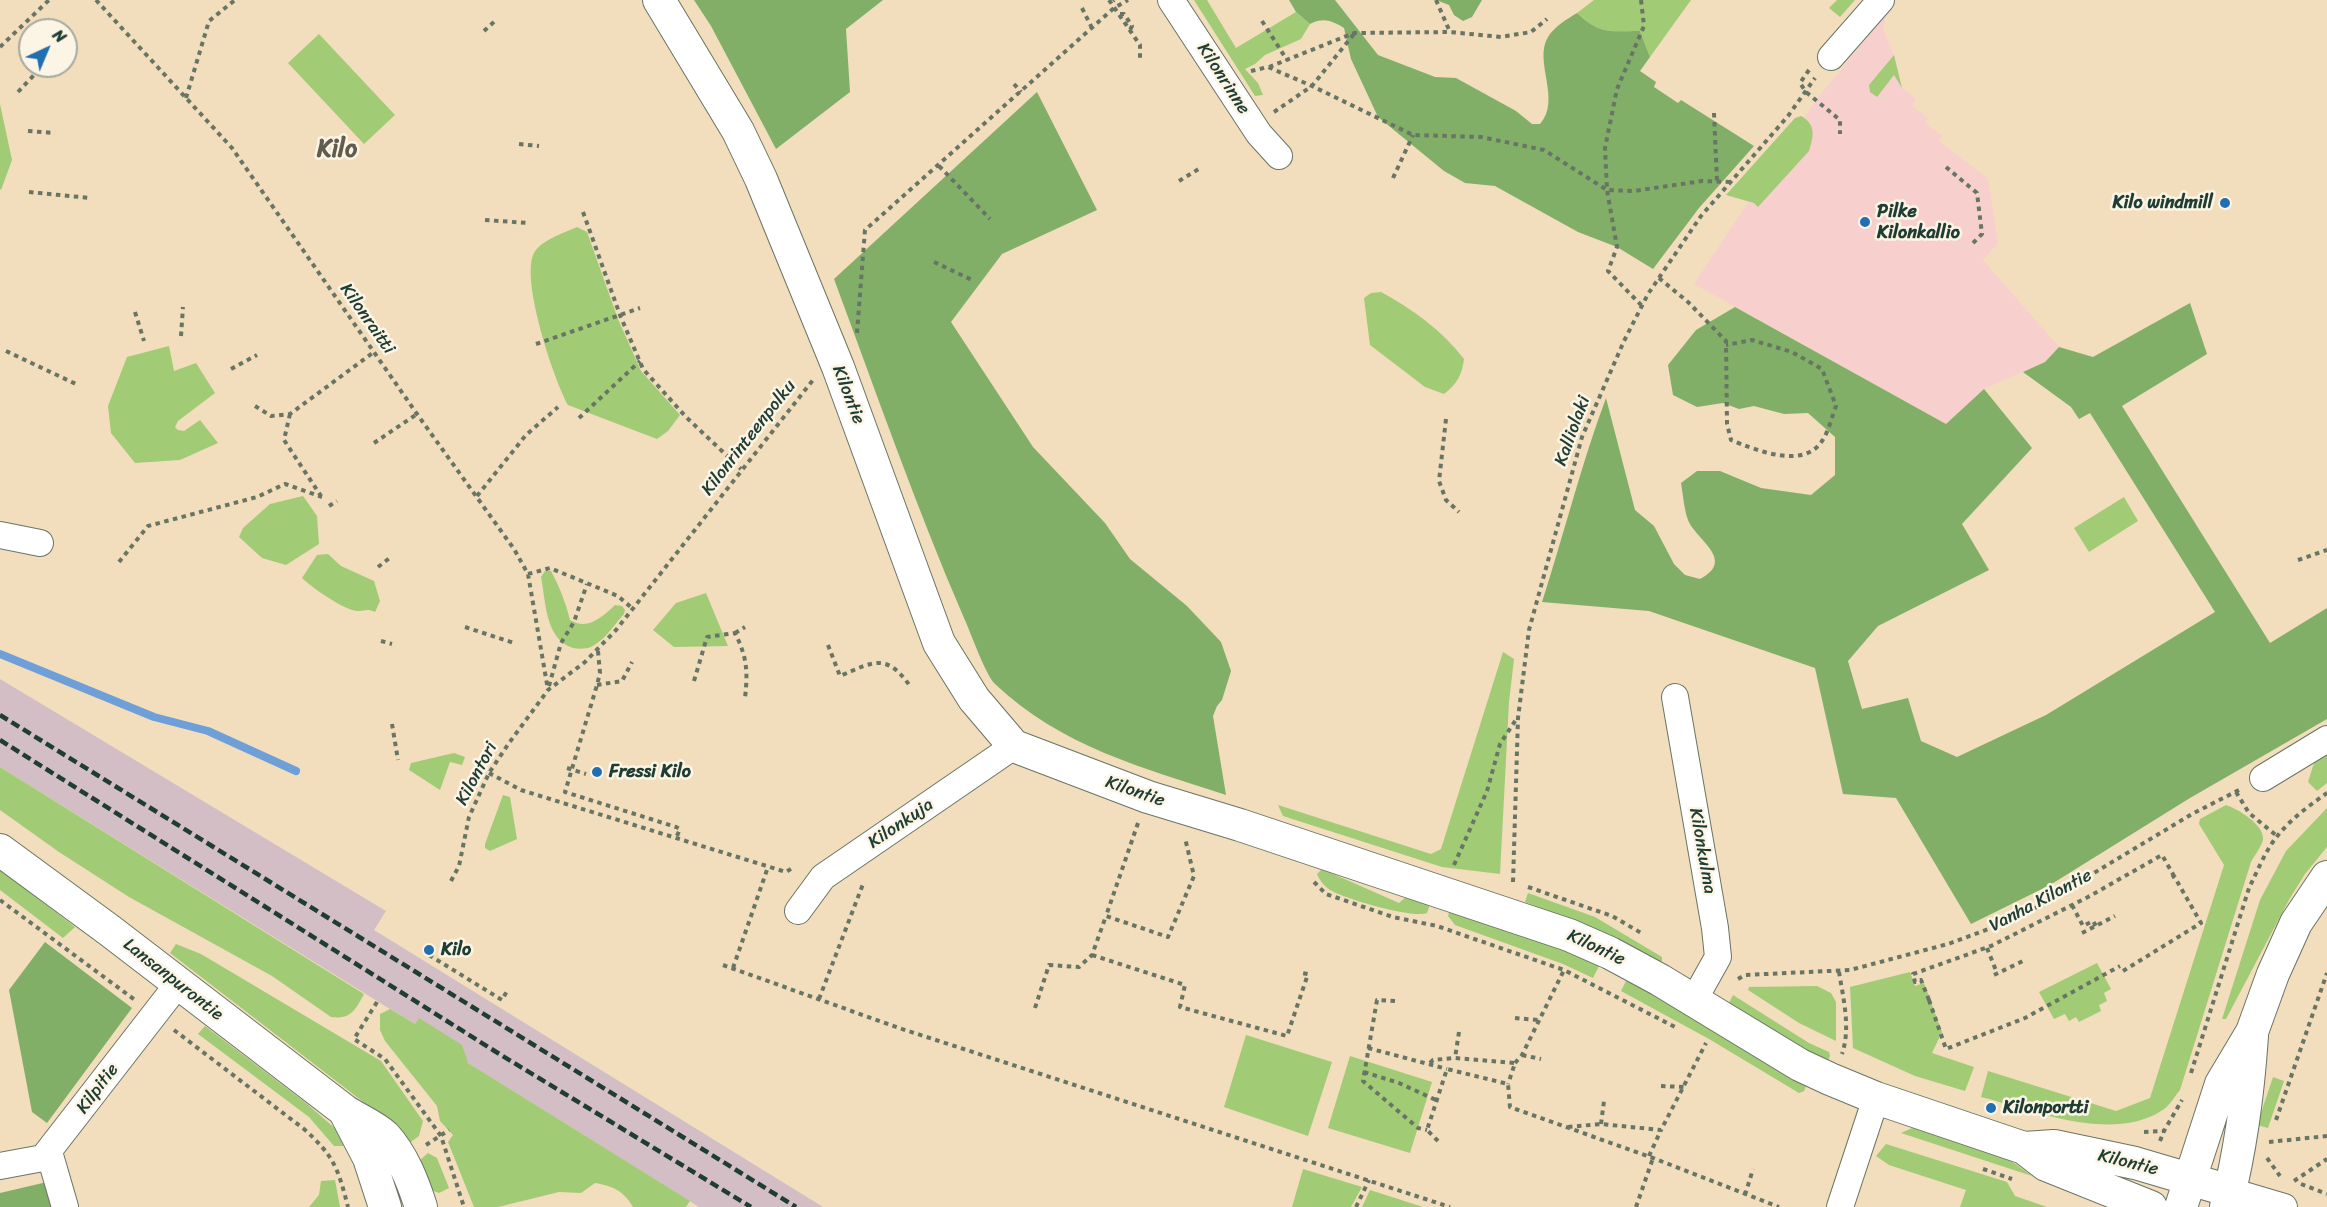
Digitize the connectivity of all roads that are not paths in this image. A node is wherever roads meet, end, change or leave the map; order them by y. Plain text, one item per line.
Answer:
1 (659, 0) edge
2 (1171, 0) edge
3 (1881, 0) edge
4 (1831, 57) road end
5 (1279, 156) dead end
6 (0, 535) edge
7 (40, 543) dead end
8 (1675, 697) dead end
9 (2327, 739) edge
10 (1014, 746) junction
11 (2263, 778) road end
12 (0, 850) edge
13 (2327, 877) edge
14 (798, 911) dead end
15 (178, 984) junction
16 (1710, 986) junction
17 (2252, 1032) junction
18 (1876, 1098) junction
19 (345, 1111) junction
20 (2024, 1148) junction
21 (49, 1152) junction
22 (0, 1166) edge
23 (2185, 1193) edge
24 (2228, 1199) edge
25 (65, 1207) edge
26 (385, 1207) edge
27 (421, 1207) edge
28 (1840, 1207) edge
29 (2151, 1207) edge
30 (2284, 1207) edge

1 - 10 street, Kilontie
2 - 5 street, Kilonrinne
3 - 4 street
6 - 7 street
8 - 16 street, Kilonkulma
9 - 11 street
10 - 14 street, Kilonkuja
10 - 16 street, Kilontie
12 - 15 street, Lansanpurontie
13 - 17 street
15 - 19 street, Lansanpurontie
15 - 21 street, Kilpitie
16 - 18 street, Kilontie
17 - 23 street
17 - 24 street
18 - 20 street, Kilontie
18 - 28 street
19 - 26 street, Lansanpurontie
19 - 27 street, Lansanpurontie
20 - 23 street, Kilontie
20 - 29 street, Kilontie
21 - 22 street
21 - 25 street
23 - 24 street, Kilontie
24 - 30 street

